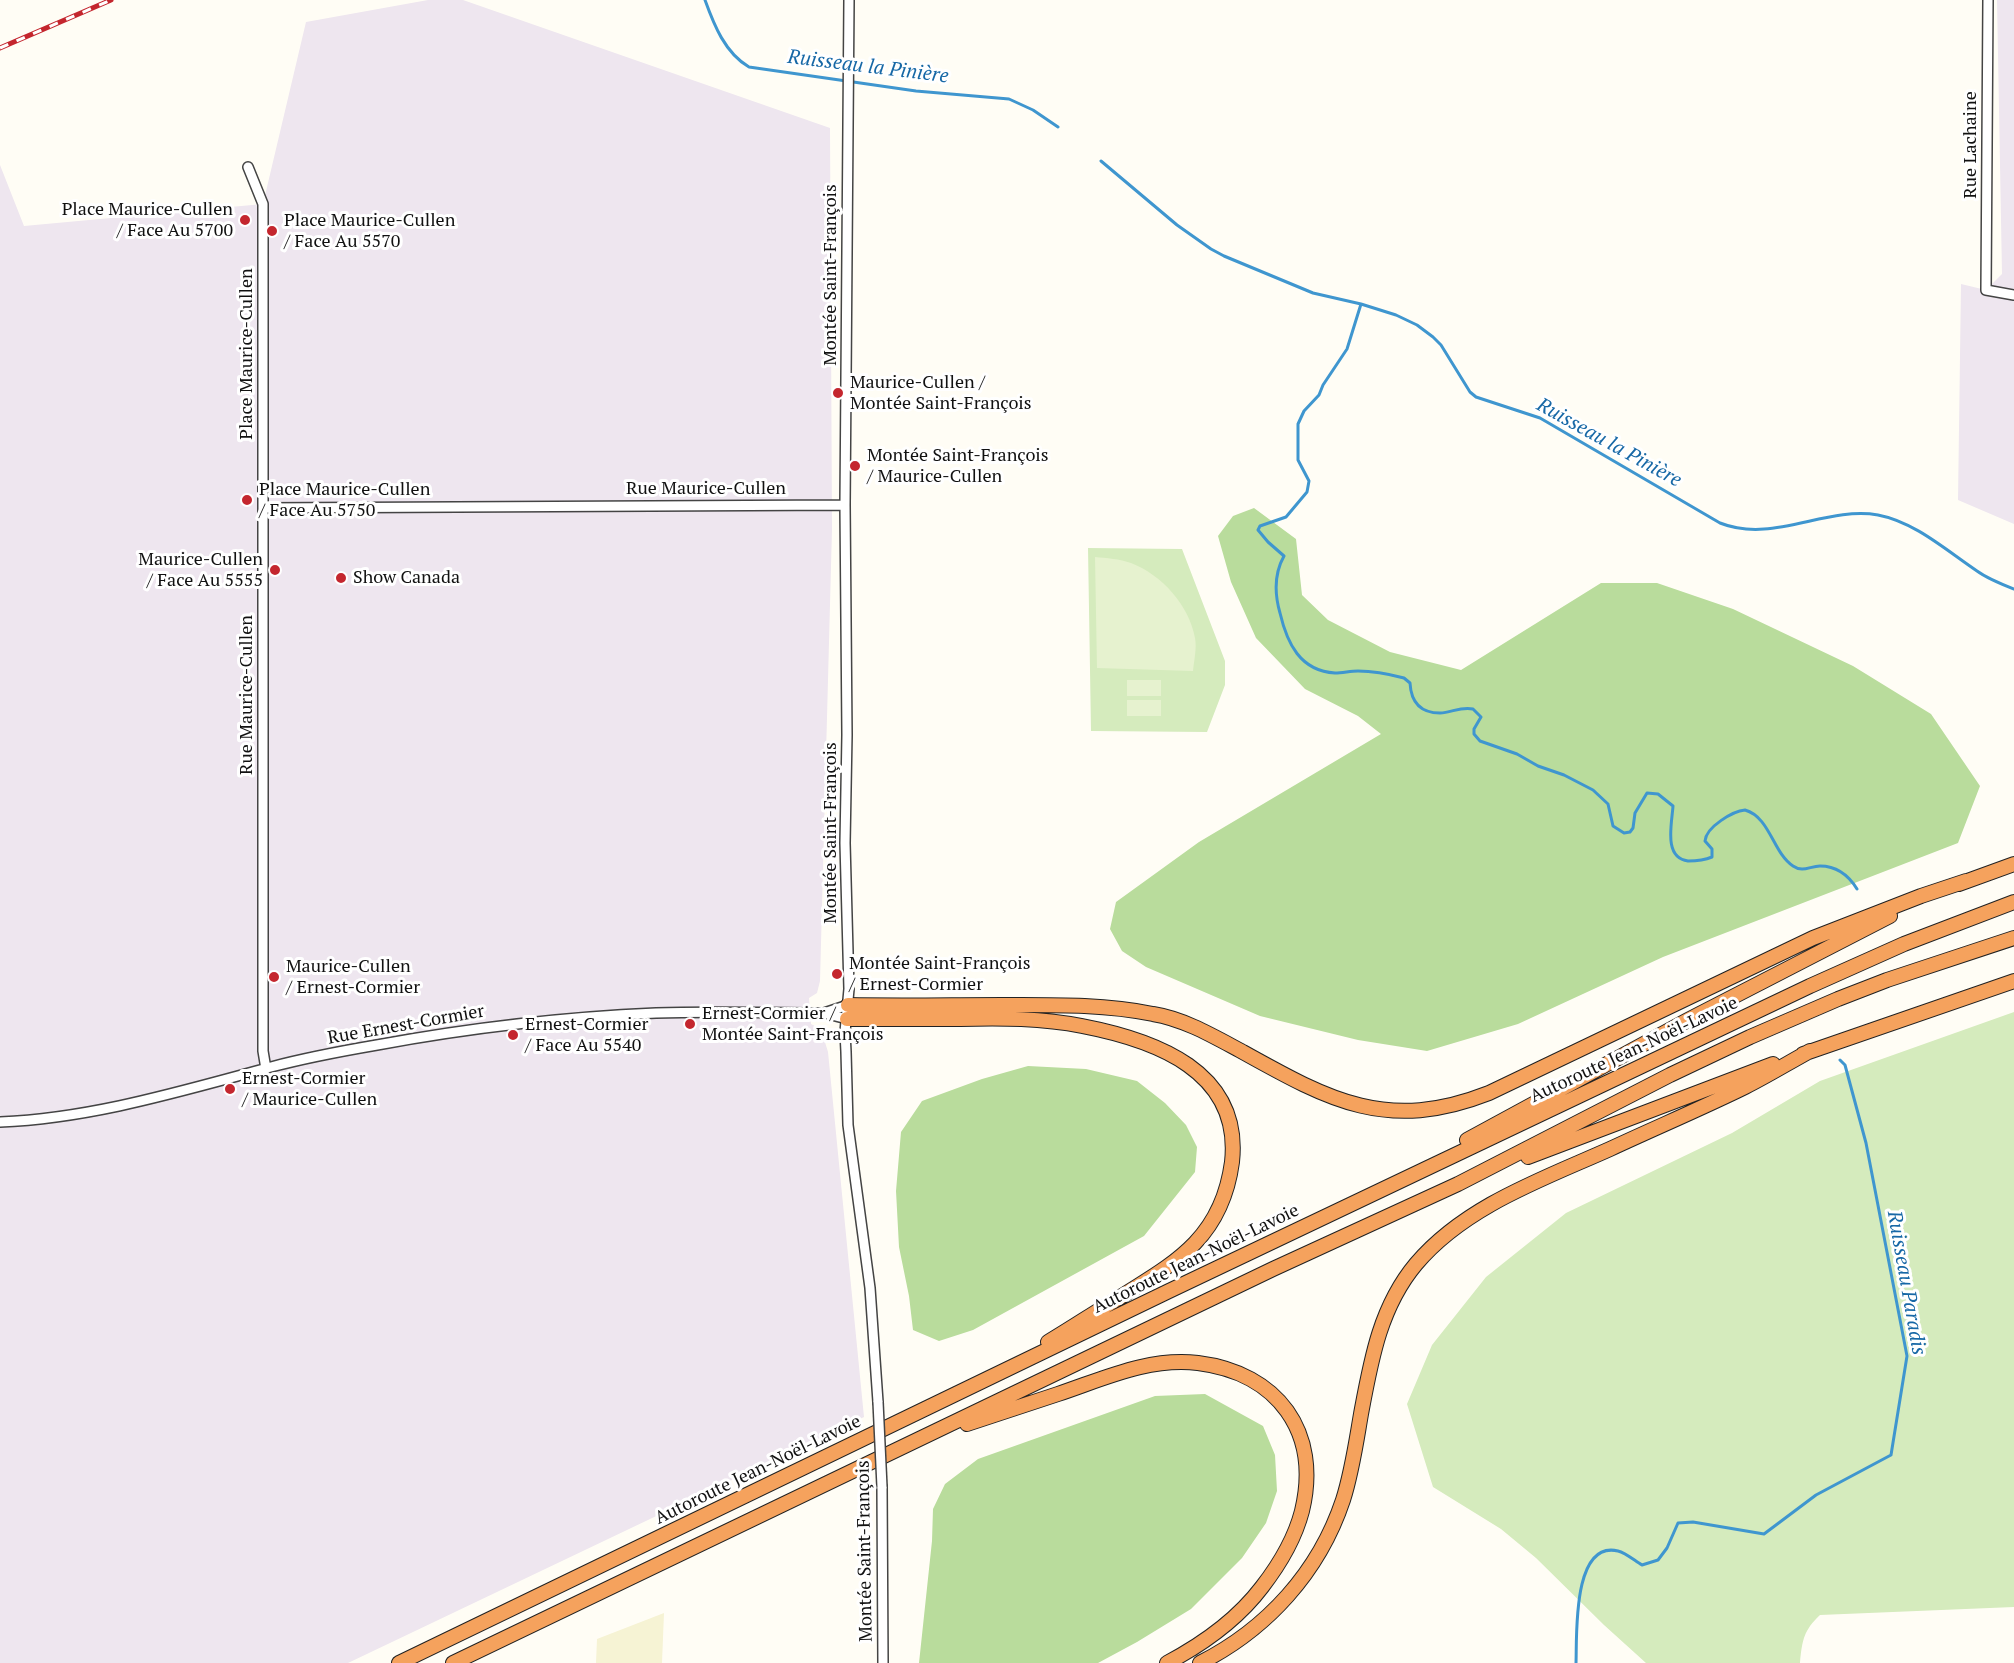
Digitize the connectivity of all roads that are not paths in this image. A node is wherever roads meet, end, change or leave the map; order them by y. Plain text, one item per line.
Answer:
1 (849, 0) edge
2 (1988, 0) edge
3 (248, 167) dead end
4 (2014, 296) edge
5 (845, 505) junction
6 (263, 508) junction
7 (2014, 864) edge
8 (1966, 881) junction
9 (2014, 902) edge
10 (2014, 938) edge
11 (2014, 981) edge
12 (848, 1012) junction
13 (824, 1013) junction
14 (1810, 1052) junction
15 (266, 1069) junction
16 (0, 1122) edge
17 (1458, 1184) junction
18 (1328, 1215) junction
19 (983, 1382) junction
20 (919, 1439) junction
21 (399, 1663) edge
22 (453, 1663) edge
23 (883, 1663) edge
24 (1167, 1663) edge
25 (1200, 1663) edge

1 - 5 street, Montée Saint-François
2 - 4 street, Rue Lachaine
3 - 6 street, Place Maurice-Cullen
5 - 6 street, Rue Maurice-Cullen
5 - 12 street, Montée Saint-François
6 - 15 street, Rue Maurice-Cullen
7 - 8 highway
8 - 12 highway
8 - 18 highway
9 - 18 highway, Autoroute Jean-Noël-Lavoie
10 - 17 highway, Autoroute Jean-Noël-Lavoie
11 - 14 highway
12 - 13 street, Rue Ernest-Cormier
12 - 13 street, Rue Ernest-Cormier
12 - 19 highway
12 - 23 street, Montée Saint-François, bridge
13 - 15 street, Rue Ernest-Cormier
14 - 17 highway
14 - 25 highway
15 - 16 street, Rue Ernest-Cormier
17 - 20 highway, Autoroute Jean-Noël-Lavoie
18 - 19 highway, Autoroute Jean-Noël-Lavoie
19 - 21 highway, Autoroute Jean-Noël-Lavoie
20 - 22 highway, Autoroute Jean-Noël-Lavoie
20 - 24 highway

